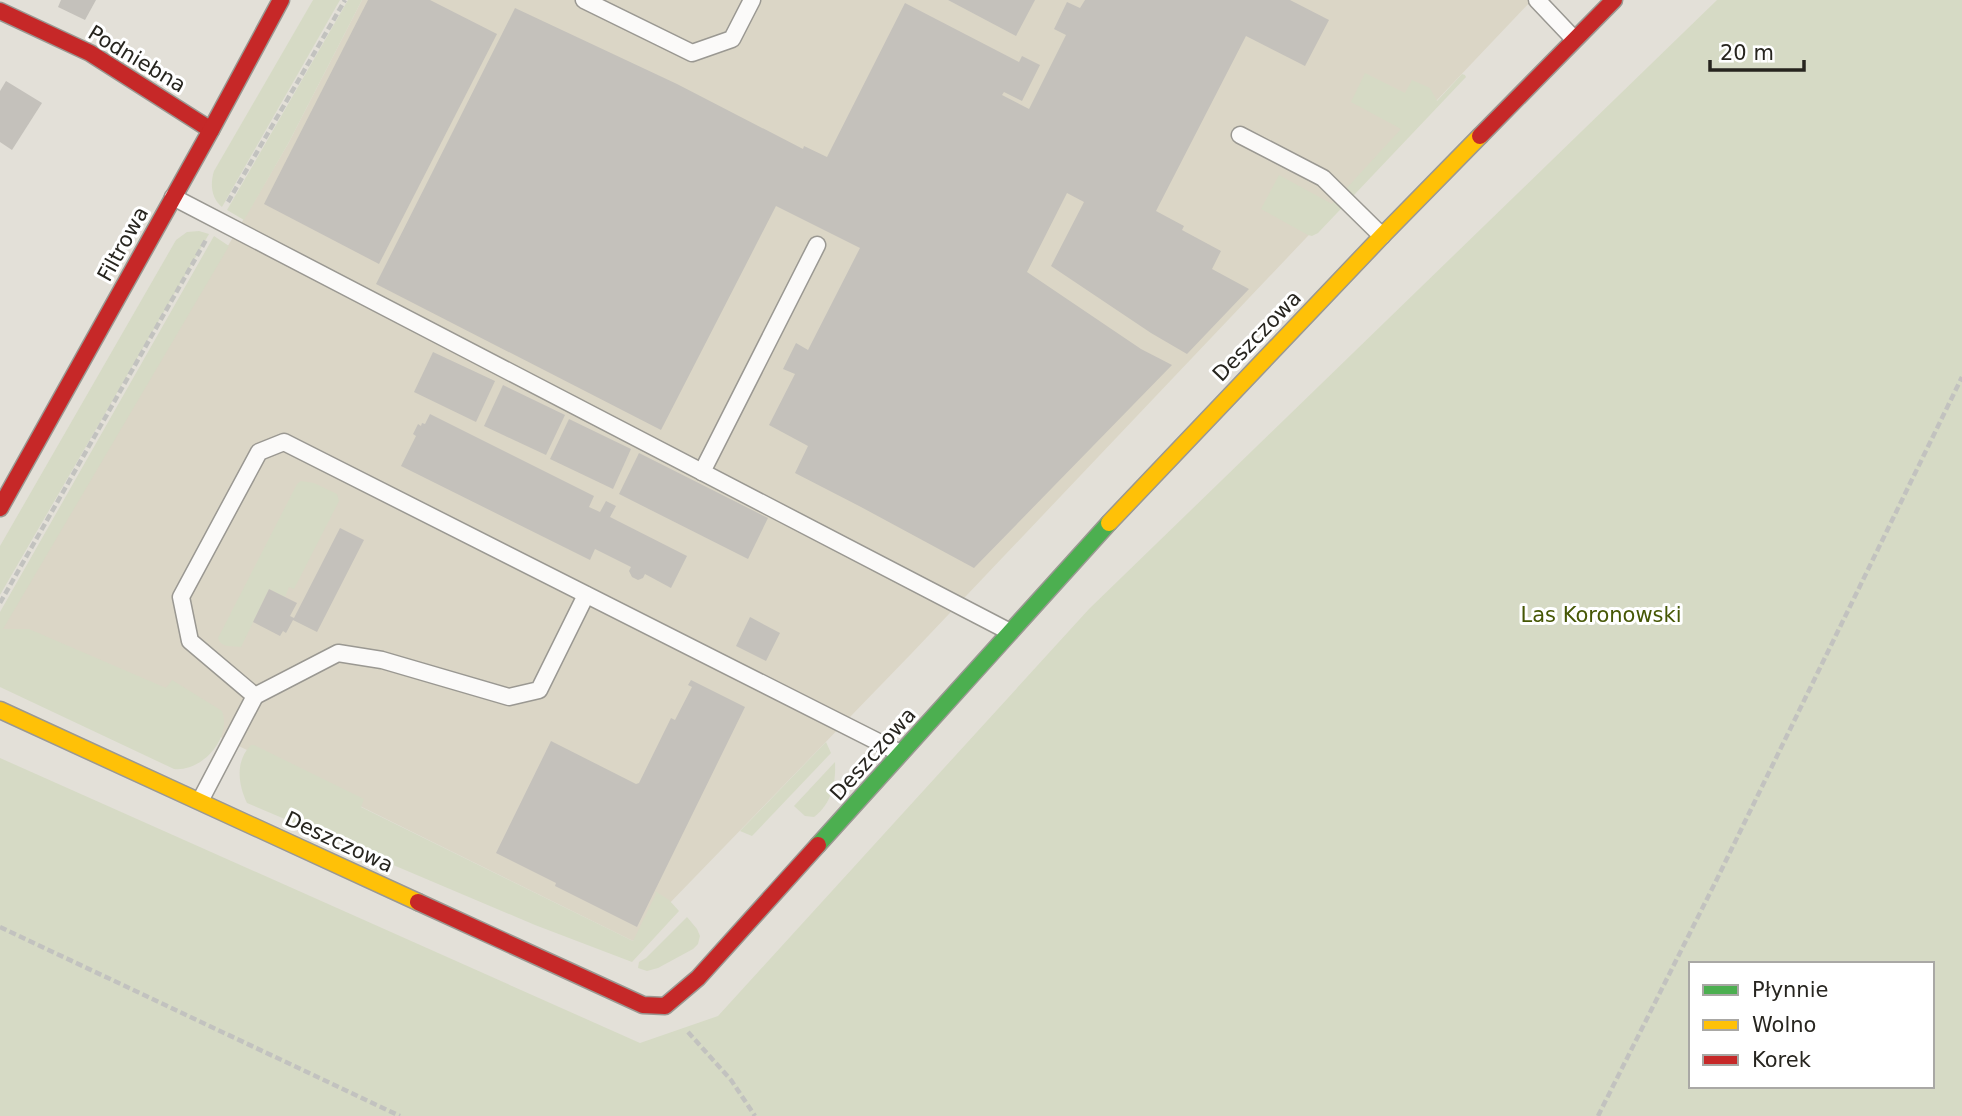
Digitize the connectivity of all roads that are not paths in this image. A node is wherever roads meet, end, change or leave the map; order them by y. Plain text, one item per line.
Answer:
1 (281, 0) edge
2 (584, 0) edge
3 (752, 0) edge
4 (1537, 0) edge
5 (1614, 0) edge
6 (0, 11) edge
7 (1574, 38) junction
8 (211, 130) junction
9 (1240, 135) dead end
10 (173, 197) junction
11 (1381, 236) junction
12 (817, 246) dead end
13 (702, 472) junction
14 (0, 508) edge
15 (586, 595) junction
16 (1011, 633) junction
17 (255, 696) junction
18 (0, 710) edge
19 (902, 754) junction
20 (200, 802) junction

1 - 8 street, Filtrowa
2 - 3 lane
4 - 7 lane
5 - 7 street, Deszczowa
6 - 8 street, Podniebna
7 - 11 street, Deszczowa
8 - 10 street, Filtrowa
9 - 11 lane
10 - 13 lane
10 - 14 street, Filtrowa
11 - 16 street, Deszczowa
12 - 13 lane
13 - 16 lane
15 - 17 lane
15 - 17 lane
15 - 19 lane
16 - 19 street, Deszczowa
17 - 20 lane
18 - 20 street, Deszczowa
19 - 20 street, Deszczowa

